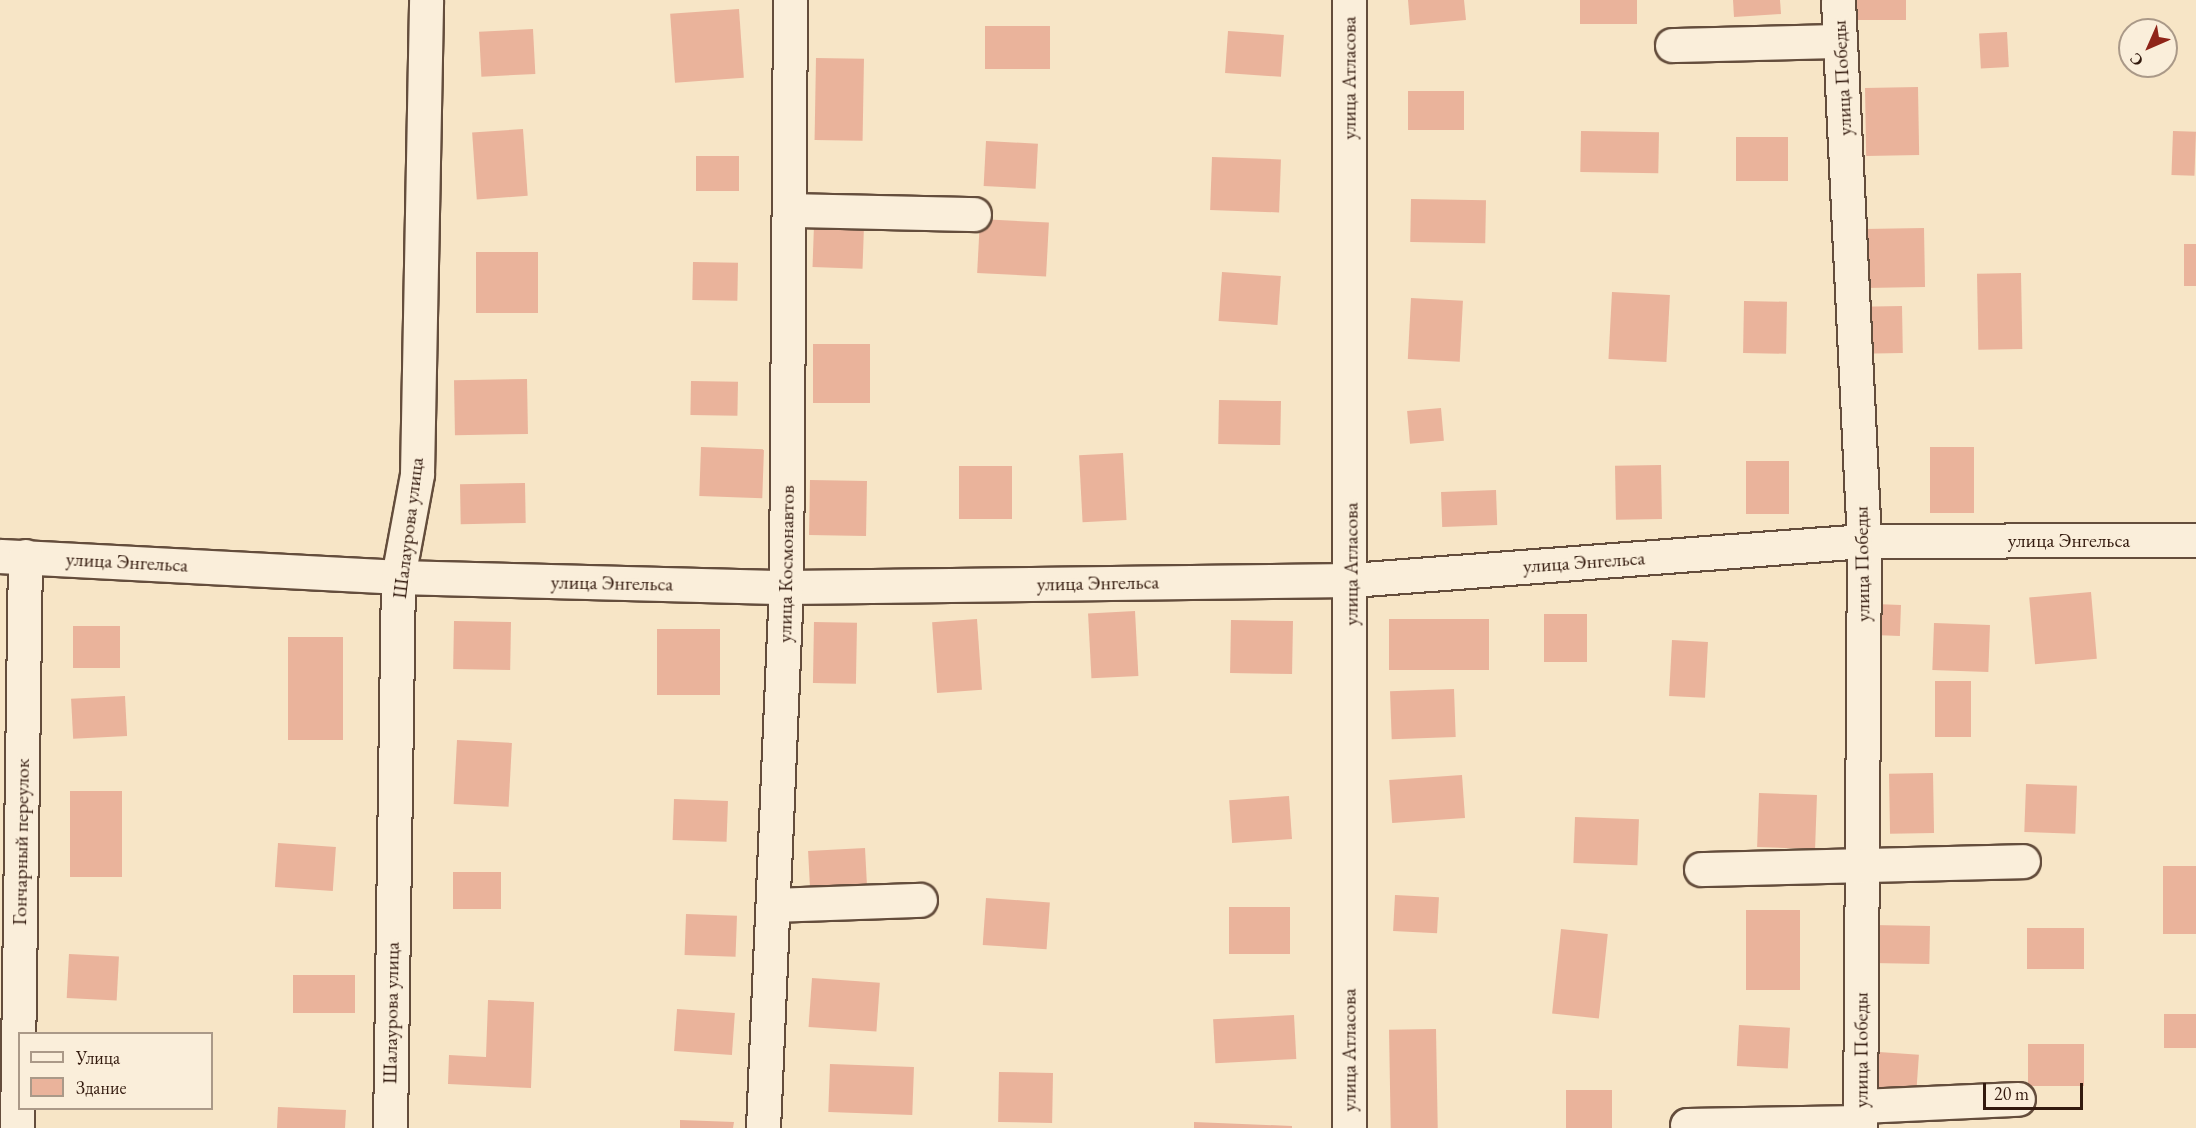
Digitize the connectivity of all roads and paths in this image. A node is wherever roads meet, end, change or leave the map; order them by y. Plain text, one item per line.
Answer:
1 (426, 0) edge
2 (790, 0) edge
3 (1349, 0) edge
4 (1838, 0) edge
5 (1840, 41) junction
6 (1672, 45) dead end
7 (792, 210) junction
8 (974, 214) dead end
9 (2196, 540) edge
10 (1864, 541) junction
11 (13, 556) edge
12 (398, 577) junction
13 (1351, 580) junction
14 (786, 587) junction
15 (2023, 861) dead end
16 (1862, 865) junction
17 (1701, 869) dead end
18 (920, 900) dead end
19 (774, 905) junction
20 (2018, 1099) dead end
21 (1860, 1118) edge
22 (1687, 1125) dead end
23 (17, 1128) edge
24 (390, 1128) edge
25 (763, 1128) edge
26 (1349, 1128) edge

1 - 12 street, Шалаурова улица
2 - 7 street, улица Космонавтов
3 - 13 street, улица Атласова
4 - 5 street, улица Победы
5 - 6 street
5 - 10 street, улица Победы
7 - 8 street
7 - 14 street, улица Космонавтов
9 - 10 street, улица Энгельса
10 - 13 street, улица Энгельса
10 - 16 street, улица Победы
11 - 12 street, улица Энгельса
11 - 23 street, Гончарный переулок
12 - 14 street, улица Энгельса
12 - 24 street, Шалаурова улица
13 - 14 street, улица Энгельса
13 - 26 street, улица Атласова
14 - 19 street, улица Космонавтов
15 - 16 street
16 - 17 street
16 - 21 street, улица Победы
18 - 19 street
19 - 25 street, улица Космонавтов
20 - 21 street
21 - 22 street

